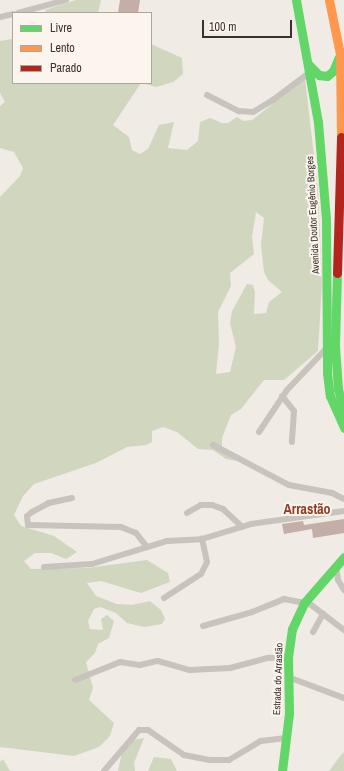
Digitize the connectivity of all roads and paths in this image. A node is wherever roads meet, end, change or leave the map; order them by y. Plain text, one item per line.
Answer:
1 (66, 0) edge
2 (296, 0) edge
3 (329, 0) edge
4 (22, 12) edge
5 (12, 14) edge
6 (0, 17) edge
7 (341, 36) edge
8 (340, 54) junction
9 (308, 69) junction
10 (208, 95) dead end
11 (325, 350) junction
12 (282, 396) junction
13 (344, 411) edge
14 (344, 428) edge
15 (259, 432) dead end
16 (292, 442) dead end
17 (214, 445) dead end
18 (72, 498) dead end
19 (344, 499) edge
20 (344, 511) edge
21 (187, 513) dead end
22 (242, 527) junction
23 (202, 539) junction
24 (147, 547) junction
25 (344, 557) edge
26 (44, 567) dead end
27 (336, 567) junction
28 (344, 590) edge
29 (164, 598) dead end
30 (305, 602) junction
31 (323, 614) junction
32 (204, 626) dead end
33 (344, 630) edge
34 (313, 632) dead end
35 (288, 657) junction
36 (288, 677) junction
37 (75, 680) dead end
38 (344, 698) edge
39 (286, 738) junction
40 (104, 771) edge
41 (282, 771) edge

1 - 4 street
2 - 9 main road, Avenida Doutor Eugênio Borges
3 - 7 main road
5 - 6 street
7 - 8 main road
8 - 9 main road
8 - 13 main road
9 - 10 street
9 - 11 main road, Avenida Doutor Eugênio Borges
11 - 12 street
11 - 14 main road, Avenida Doutor Eugênio Borges
12 - 15 street
12 - 16 street
17 - 19 street
18 - 24 street
20 - 22 street
21 - 22 street
22 - 23 street
23 - 24 street
23 - 29 street
24 - 26 street
25 - 27 main road, Estrada do Arrastão
27 - 28 street
27 - 30 main road, Estrada do Arrastão
30 - 31 street
30 - 32 street
30 - 35 main road, Estrada do Arrastão
31 - 33 street
31 - 34 street
35 - 36 main road, Estrada do Arrastão
35 - 37 street
36 - 38 street
36 - 39 main road, Estrada do Arrastão
39 - 40 street
39 - 41 main road, Estrada do Arrastão

